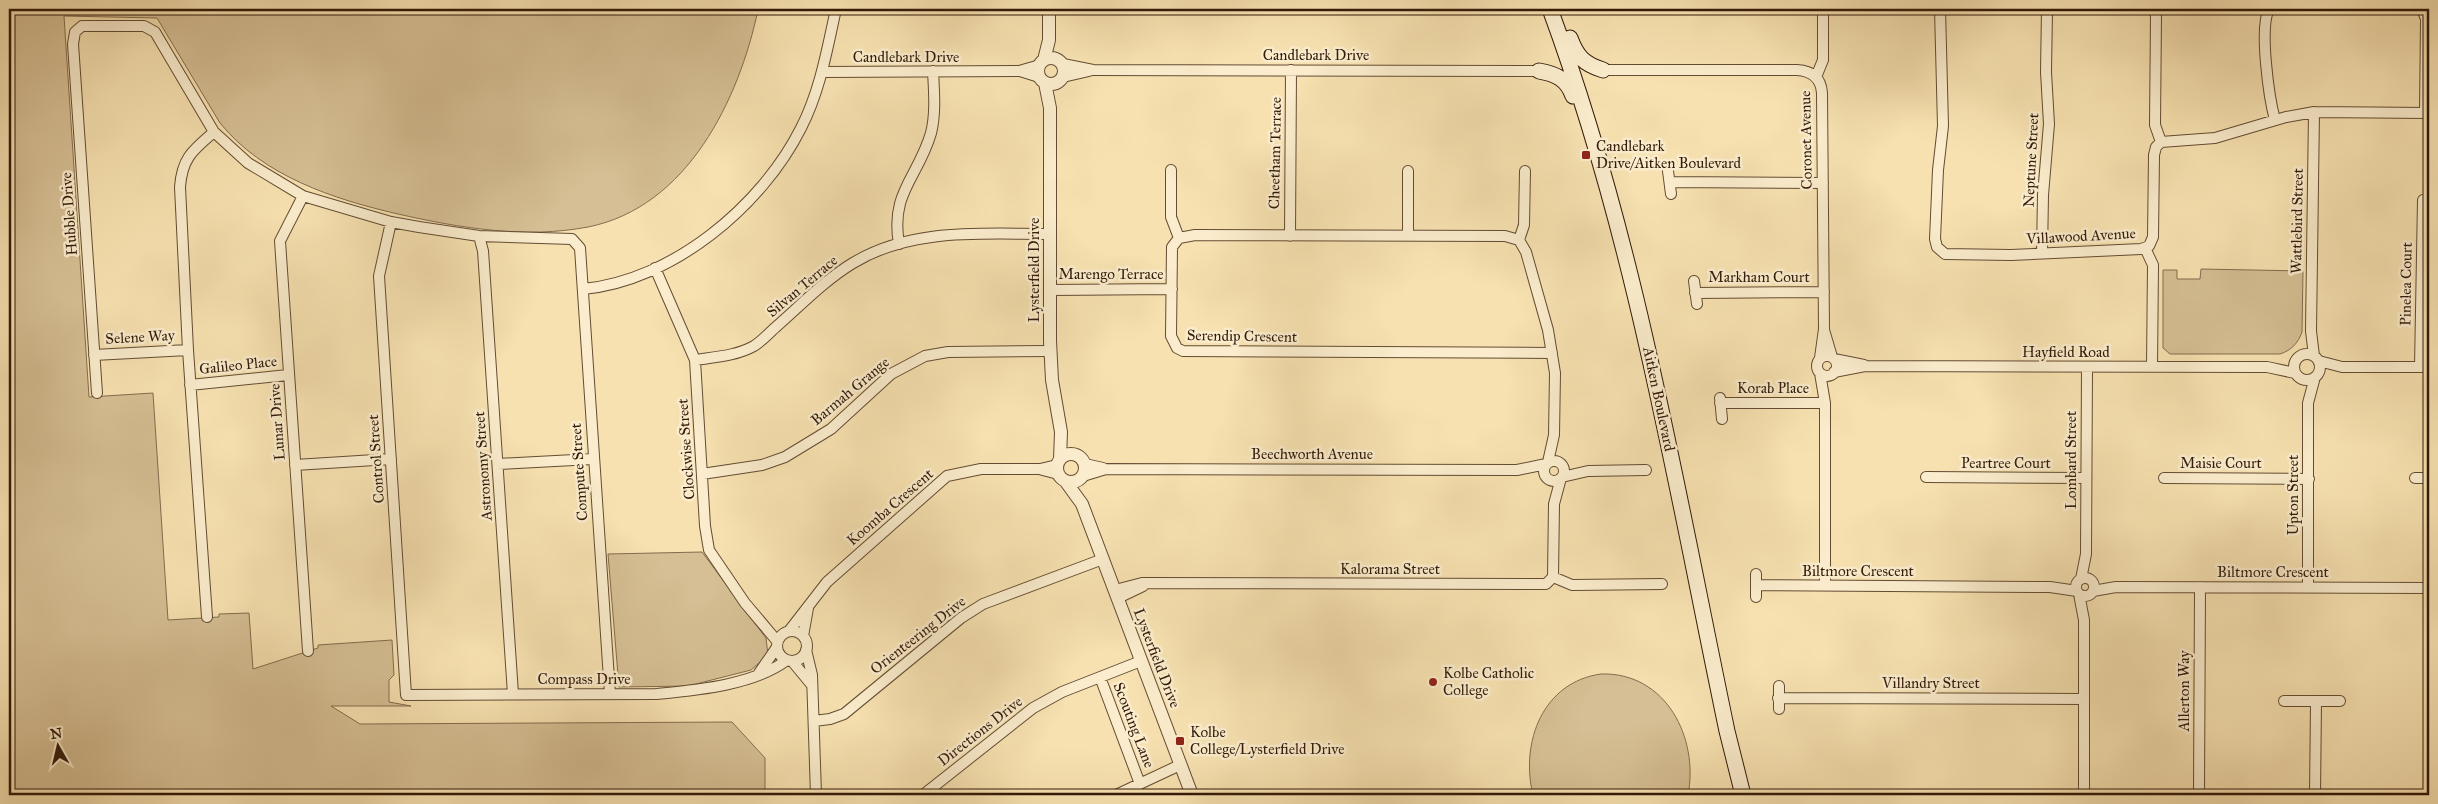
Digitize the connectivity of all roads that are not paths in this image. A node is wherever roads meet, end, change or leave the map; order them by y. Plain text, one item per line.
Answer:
1 (836, 9) edge
2 (1049, 9) edge
3 (1550, 9) edge
4 (1558, 9) edge
5 (1823, 9) edge
6 (1940, 9) edge
7 (2047, 9) edge
8 (2154, 9) edge
9 (2269, 9) edge
10 (2422, 9) edge
11 (1049, 40) junction
12 (1562, 41) junction
13 (1061, 62) junction
14 (1093, 70) junction
15 (1291, 70) junction
16 (1603, 70) junction
17 (1539, 71) junction
18 (822, 72) junction
19 (933, 72) junction
20 (1048, 74) junction
21 (1813, 74) junction
22 (1584, 106) junction
23 (2314, 112) junction
24 (2427, 113) edge
25 (2275, 120) junction
26 (214, 132) junction
27 (2161, 142) junction
28 (1171, 170) dead end
29 (1408, 171) dead end
30 (1526, 171) dead end
31 (1668, 171) dead end
32 (1670, 182) junction
33 (1823, 183) junction
34 (1671, 194) dead end
35 (303, 196) junction
36 (2423, 200) dead end
37 (1612, 202) junction
38 (391, 222) junction
39 (1050, 234) junction
40 (1408, 235) junction
41 (480, 236) junction
42 (1290, 236) junction
43 (1179, 238) junction
44 (1519, 240) junction
45 (899, 244) junction
46 (2145, 248) junction
47 (2042, 253) junction
48 (655, 268) junction
49 (1694, 281) dead end
50 (583, 289) junction
51 (1172, 289) junction
52 (1050, 290) junction
53 (1824, 292) junction
54 (1695, 293) junction
55 (1697, 304) dead end
56 (1824, 329) junction
57 (2311, 331) junction
58 (188, 350) junction
59 (1051, 351) junction
60 (1552, 353) junction
61 (94, 355) junction
62 (1820, 358) junction
63 (1833, 358) junction
64 (2298, 358) junction
65 (2316, 358) junction
66 (695, 360) junction
67 (1865, 366) junction
68 (2087, 367) junction
69 (2152, 367) junction
70 (2267, 367) junction
71 (2342, 367) junction
72 (2425, 367) edge
73 (1820, 373) junction
74 (1833, 373) junction
75 (288, 375) junction
76 (2298, 376) junction
77 (2316, 376) junction
78 (190, 385) junction
79 (97, 393) dead end
80 (1825, 403) junction
81 (2308, 403) junction
82 (1722, 419) dead end
83 (1061, 432) junction
84 (1554, 435) junction
85 (1074, 454) junction
86 (391, 459) junction
87 (593, 459) junction
88 (1547, 463) junction
89 (498, 464) junction
90 (1562, 464) junction
91 (295, 466) junction
92 (1060, 470) junction
93 (1517, 470) junction
94 (1588, 470) junction
95 (1646, 470) dead end
96 (1083, 473) junction
97 (702, 474) junction
98 (1545, 477) junction
99 (1926, 477) dead end
100 (1562, 478) junction
101 (2086, 478) junction
102 (2164, 478) dead end
103 (2415, 478) dead end
104 (2429, 478) edge
105 (2309, 479) junction
106 (1082, 504) junction
107 (1554, 504) junction
108 (1103, 559) junction
109 (1756, 574) dead end
110 (1553, 577) junction
111 (1662, 584) dead end
112 (1756, 586) junction
113 (1826, 586) junction
114 (2085, 586) junction
115 (2200, 587) junction
116 (2308, 587) junction
117 (2429, 588) edge
118 (1116, 594) junction
119 (1756, 597) dead end
120 (808, 604) junction
121 (207, 617) dead end
122 (759, 620) junction
123 (787, 631) junction
124 (803, 636) junction
125 (777, 644) junction
126 (806, 650) junction
127 (308, 651) dead end
128 (789, 660) junction
129 (1141, 661) junction
130 (758, 674) junction
131 (1100, 677) junction
132 (812, 684) junction
133 (1779, 686) dead end
134 (513, 694) junction
135 (610, 694) junction
136 (406, 695) joint
137 (1778, 698) junction
138 (2084, 698) junction
139 (2284, 701) dead end
140 (2316, 701) junction
141 (2340, 701) dead end
142 (1778, 709) dead end
143 (814, 721) junction
144 (1180, 765) junction
145 (1140, 784) junction
146 (816, 795) edge
147 (923, 795) edge
148 (1116, 795) edge
149 (1192, 795) edge
150 (1743, 795) edge
151 (2084, 795) edge
152 (2199, 795) edge
153 (2316, 795) edge

1 - 18 street
2 - 11 street
3 - 12 main road, Aitken Boulevard
4 - 16 main road
5 - 21 street
6 - 47 street, Villawood Avenue
7 - 47 street, Neptune Street
8 - 27 street
9 - 25 street
10 - 24 street
11 - 13 street
11 - 20 street
12 - 17 main road
12 - 22 main road, Aitken Boulevard
13 - 14 street, Candlebark Drive
13 - 20 street
13 - 20 street
14 - 15 street, Candlebark Drive
14 - 20 street, Candlebark Drive
15 - 17 street, Candlebark Drive
15 - 42 street, Cheetham Terrace
16 - 21 street, Coronet Avenue
16 - 22 main road
17 - 37 main road
18 - 19 street, Candlebark Drive
18 - 48 street
19 - 20 street, Candlebark Drive
19 - 45 street
20 - 39 street, Lysterfield Drive
21 - 33 street, Coronet Avenue
22 - 37 main road, Aitken Boulevard
23 - 24 street
23 - 25 street
23 - 57 street, Wattlebird Street
25 - 27 street
26 - 35 street
26 - 58 street
26 - 61 street, Hubble Drive
27 - 46 street, Villawood Avenue
28 - 43 street
29 - 40 street
30 - 44 street
31 - 32 street
32 - 33 street
32 - 34 street
33 - 53 street, Coronet Avenue
35 - 38 street
35 - 75 street, Lunar Drive
36 - 72 street, Pinelea Court
37 - 150 main road, Aitken Boulevard
38 - 41 street
38 - 86 street, Control Street
39 - 45 street, Silvan Terrace
39 - 52 street, Lysterfield Drive
40 - 42 street
40 - 44 street
41 - 50 street, Compute Street
41 - 89 street, Astronomy Street
42 - 43 street
43 - 51 street, Serendip Crescent
44 - 60 street
45 - 66 street, Silvan Terrace
46 - 47 street, Villawood Avenue
46 - 69 street
48 - 50 street
48 - 66 street, Clockwise Street
49 - 54 street, Markham Court
50 - 87 street, Compute Street
51 - 52 street, Marengo Terrace
51 - 60 street, Serendip Crescent
52 - 59 street, Lysterfield Drive
53 - 54 street, Markham Court
53 - 56 street, Coronet Avenue
54 - 55 street, Markham Court
56 - 62 street, Coronet Avenue
56 - 63 street, Coronet Avenue
57 - 64 street, Wattlebird Street
57 - 65 street, Wattlebird Street
58 - 61 street, Selene Way
58 - 78 street
59 - 83 street, Lysterfield Drive
59 - 97 street, Barmah Grange
60 - 84 street
61 - 79 street, Hubble Drive
62 - 63 street
62 - 73 street
63 - 67 street, Hayfield Road
63 - 74 street
64 - 65 street, Hayfield Road
64 - 70 street, Hayfield Road
64 - 76 street, Upton Street
65 - 71 street
65 - 77 street, Wattlebird Street
66 - 97 street, Clockwise Street
67 - 68 street, Hayfield Road
67 - 74 street, Hayfield Road
68 - 69 street, Hayfield Road
68 - 101 street, Lombard Street
69 - 70 street, Hayfield Road
70 - 76 street, Hayfield Road
71 - 72 street
71 - 77 street
73 - 74 street
73 - 80 street
74 - 80 street
75 - 78 street, Galileo Place
75 - 91 street, Lunar Drive
76 - 77 street, Hayfield Road
76 - 81 street, Upton Street
77 - 81 street, Upton Street
78 - 121 street
80 - 82 street, Korab Place
80 - 113 street
81 - 105 street, Upton Street
83 - 85 street, Lysterfield Drive
83 - 92 street, Lysterfield Drive
84 - 88 street
84 - 90 street
85 - 92 street
85 - 96 street
86 - 91 street
86 - 136 street, Control Street
87 - 89 street
87 - 135 street, Compute Street
88 - 90 street
88 - 93 street, Beechworth Avenue
88 - 98 street
89 - 134 street, Astronomy Street
90 - 94 street
90 - 100 street
91 - 127 street, Lunar Drive
92 - 96 street
92 - 106 street, Lysterfield Drive
92 - 120 street, Koomba Crescent
93 - 96 street, Beechworth Avenue
93 - 98 street, Beechworth Avenue
94 - 95 street
94 - 100 street
96 - 106 street, Lysterfield Drive
97 - 122 street, Clockwise Street
98 - 100 street
98 - 107 street
99 - 101 street, Peartree Court
100 - 107 street
101 - 114 street, Lombard Street
102 - 105 street, Maisie Court
103 - 104 street
105 - 116 street, Upton Street
106 - 108 street, Lysterfield Drive
107 - 110 street
108 - 118 street, Lysterfield Drive
108 - 143 street, Orienteering Drive
109 - 112 street
110 - 111 street
110 - 118 street, Kalorama Street
112 - 113 street, Biltmore Crescent
112 - 119 street
113 - 114 street, Biltmore Crescent
114 - 115 street, Biltmore Crescent
114 - 138 street, Lombard Street
115 - 116 street, Biltmore Crescent
115 - 152 street, Allerton Way
116 - 117 street, Biltmore Crescent
118 - 129 street, Lysterfield Drive
120 - 123 street, Koomba Crescent
120 - 124 street
122 - 123 street
122 - 125 street, Clockwise Street
123 - 124 street
123 - 125 street
124 - 126 street
125 - 128 street
125 - 130 street
126 - 128 street
126 - 132 street
128 - 130 street, Compass Drive
128 - 132 street
129 - 131 street, Directions Drive
129 - 144 street, Lysterfield Drive
130 - 135 street, Compass Drive
131 - 145 street, Scouting Lane
131 - 147 street, Directions Drive
132 - 143 street
133 - 137 street
134 - 135 street, Compass Drive
134 - 136 street, Compass Drive
137 - 138 street, Villandry Street
137 - 142 street
138 - 151 street, Lombard Street
139 - 140 street
140 - 141 street
140 - 153 street
143 - 146 street
144 - 145 street
144 - 149 street, Lysterfield Drive
145 - 148 street

